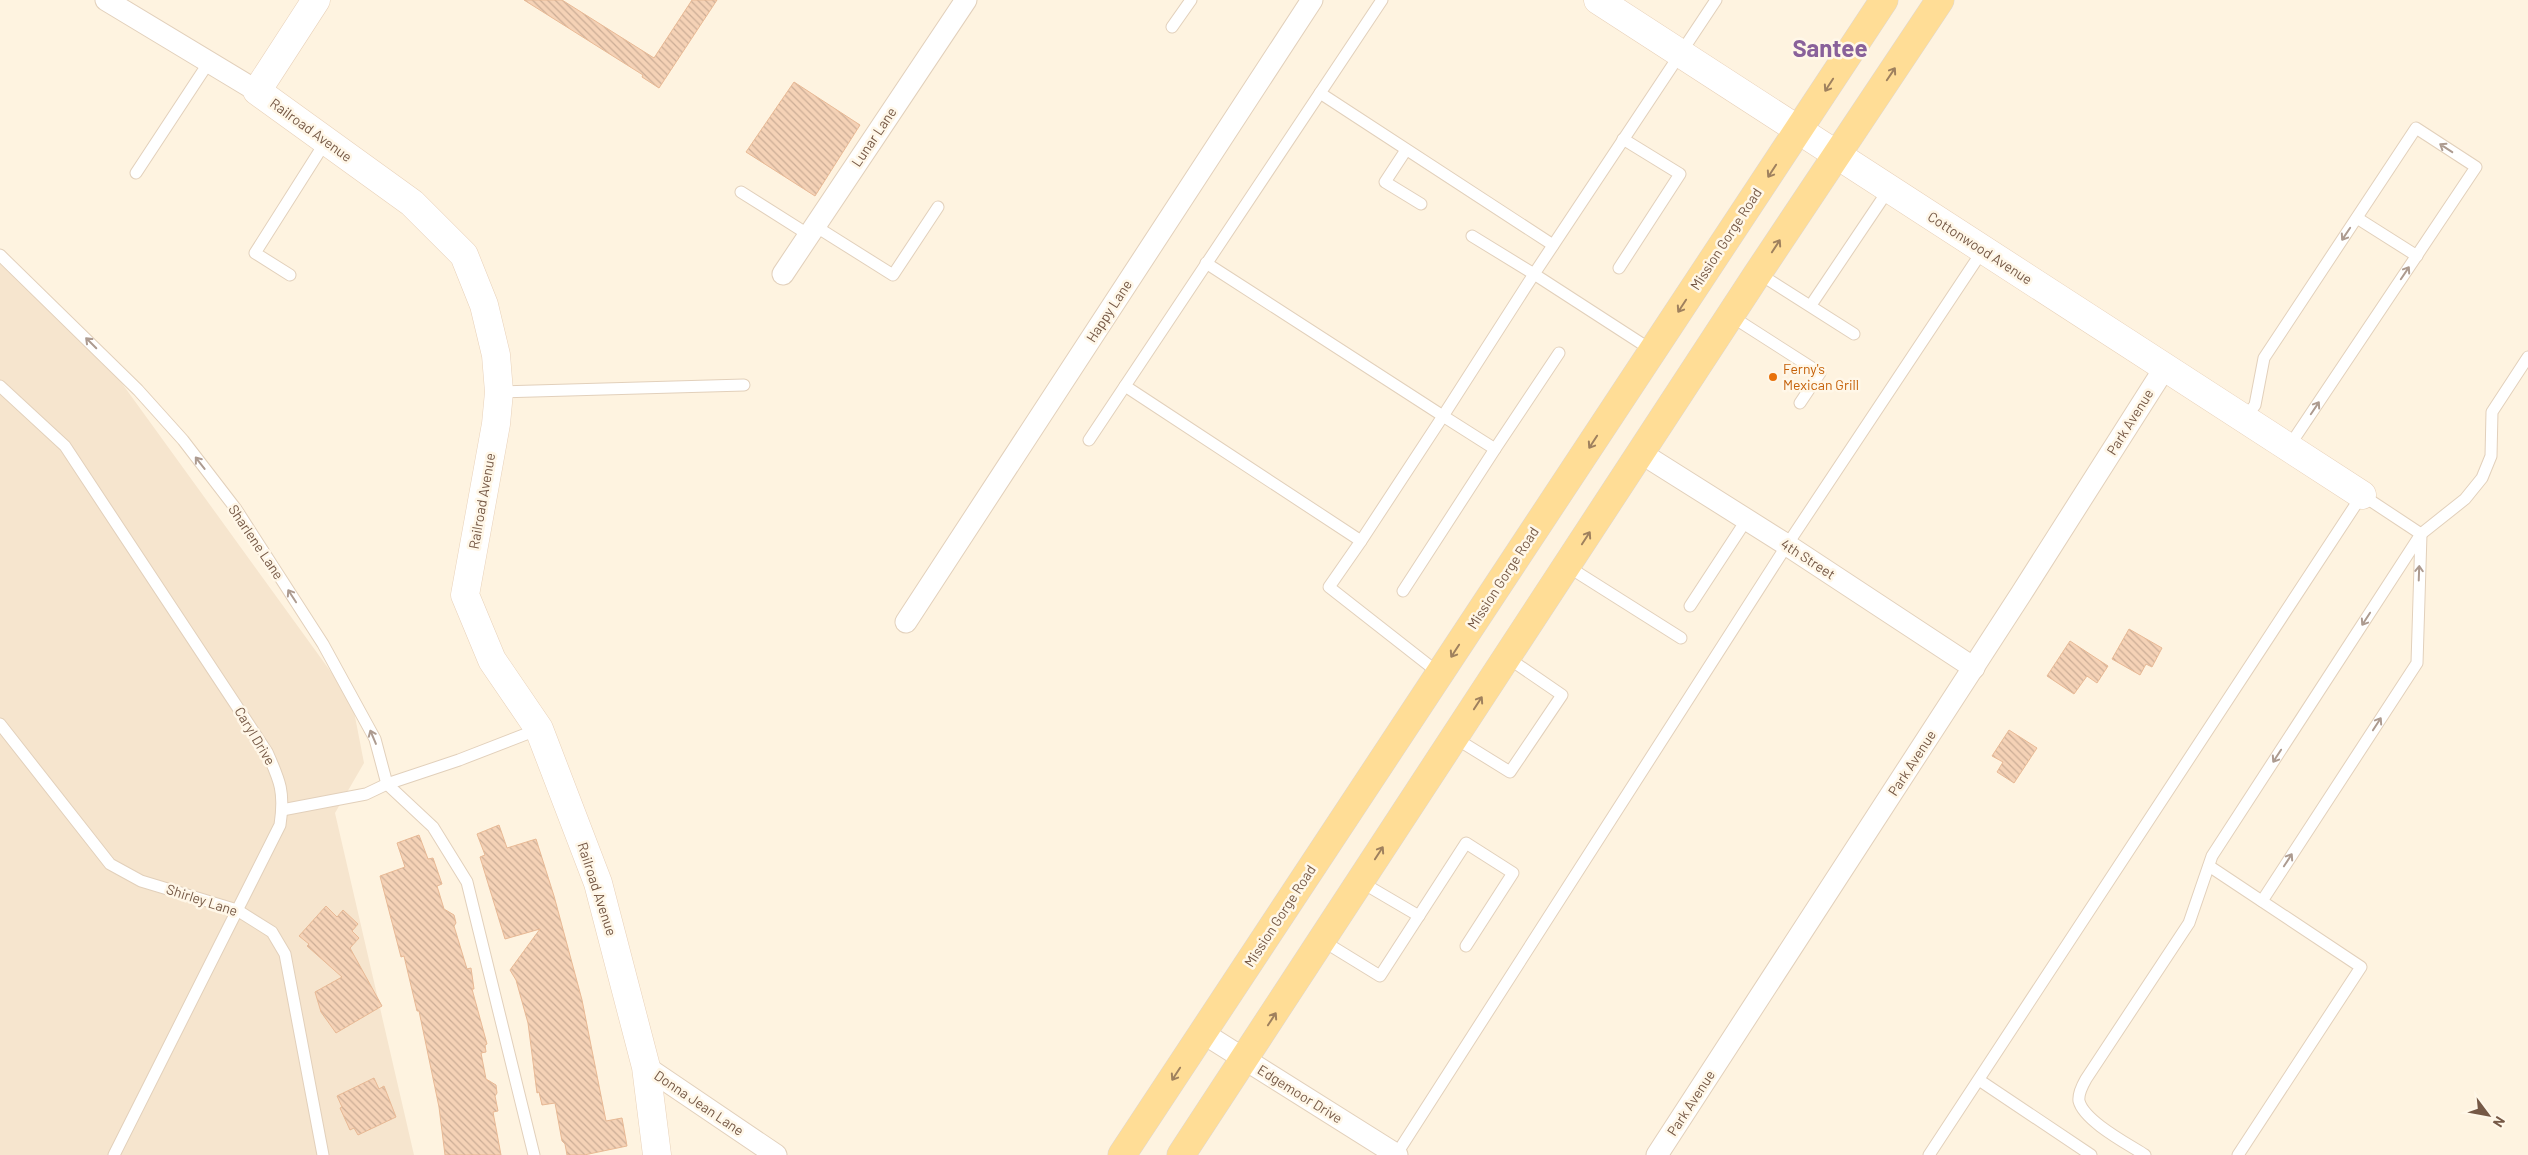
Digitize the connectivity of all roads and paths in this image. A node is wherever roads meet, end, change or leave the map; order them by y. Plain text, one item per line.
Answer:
1 (106, 0) edge
2 (316, 0) edge
3 (966, 0) edge
4 (1191, 0) edge
5 (1312, 0) edge
6 (1382, 0) edge
7 (1598, 0) edge
8 (1716, 0) edge
9 (1884, 0) edge
10 (1940, 0) edge
11 (1172, 27) dead end
12 (1681, 53) junction
13 (209, 62) junction
14 (257, 91) junction
15 (1320, 93) junction
16 (1798, 130) junction
17 (1623, 139) junction
18 (326, 141) junction
19 (1406, 150) junction
20 (1837, 154) junction
21 (136, 174) dead end
22 (1889, 189) junction
23 (741, 192) dead end
24 (1421, 204) dead end
25 (938, 208) dead end
26 (2357, 218) junction
27 (812, 231) junction
28 (1472, 236) dead end
29 (1553, 245) junction
30 (1983, 250) junction
31 (0, 255) edge
32 (2417, 256) junction
33 (1206, 263) junction
34 (1619, 268) dead end
35 (1758, 273) junction
36 (783, 274) dead end
37 (1534, 274) junction
38 (290, 276) dead end
39 (1811, 305) junction
40 (1731, 316) junction
41 (1854, 334) dead end
42 (1653, 351) junction
43 (1559, 353) dead end
44 (2528, 357) edge
45 (2164, 369) junction
46 (744, 385) dead end
47 (0, 386) edge
48 (1125, 386) junction
49 (498, 392) junction
50 (1800, 403) dead end
51 (1443, 416) junction
52 (2244, 419) junction
53 (1089, 440) dead end
54 (2288, 448) junction
55 (1495, 449) junction
56 (1641, 452) junction
57 (2362, 495) junction
58 (1746, 519) junction
59 (2421, 534) junction
60 (1361, 541) junction
61 (1787, 545) junction
62 (1567, 566) junction
63 (1403, 591) dead end
64 (1690, 606) dead end
65 (906, 622) dead end
66 (1681, 638) dead end
67 (1508, 658) junction
68 (1974, 668) junction
69 (1440, 674) junction
70 (0, 724) edge
71 (539, 729) junction
72 (1455, 738) junction
73 (387, 784) junction
74 (282, 810) junction
75 (2209, 866) junction
76 (1361, 882) junction
77 (2262, 901) junction
78 (237, 910) junction
79 (1419, 916) junction
80 (1323, 941) junction
81 (1466, 946) dead end
82 (1203, 1033) junction
83 (1245, 1060) junction
84 (646, 1067) junction
85 (1979, 1080) junction
86 (114, 1155) edge
87 (323, 1155) edge
88 (534, 1155) edge
89 (657, 1155) edge
90 (776, 1155) edge
91 (1122, 1155) edge
92 (1181, 1155) edge
93 (1396, 1155) edge
94 (1657, 1155) edge
95 (1929, 1155) edge
96 (2091, 1155) edge
97 (2145, 1155) edge
98 (2238, 1155) edge

1 - 13 street, Railroad Avenue
2 - 14 street
3 - 27 street, Lunar Lane
4 - 11 lane
5 - 65 street, Happy Lane
6 - 15 lane
7 - 12 street, Cottonwood Avenue
8 - 12 lane
9 -> 16 main road, Mission Gorge Road
20 -> 10 main road
12 - 16 street, Cottonwood Avenue
12 - 17 lane
13 - 14 street, Railroad Avenue
13 - 21 lane
14 - 18 street, Railroad Avenue
15 - 19 lane
15 - 33 lane
16 - 20 street, Cottonwood Avenue
16 -> 42 main road, Mission Gorge Road
17 - 29 lane
17 - 34 lane
18 - 38 lane
18 - 49 street, Railroad Avenue
19 - 24 lane
19 - 29 lane
20 - 22 street, Cottonwood Avenue
35 -> 20 main road
22 - 30 street, Cottonwood Avenue
22 - 39 lane
23 - 27 lane
25 - 27 lane
26 - 32 lane
32 -> 26 lane
26 -> 52 lane
27 - 36 street, Lunar Lane
28 - 37 lane
29 - 37 lane
30 - 45 street, Cottonwood Avenue
30 - 61 lane
73 -> 31 lane, Sharlene Lane
54 -> 32 lane
33 - 48 lane
33 - 51 lane
35 - 39 lane
35 - 40 main road
37 - 42 lane
37 - 51 lane
39 - 41 lane
40 - 50 lane
40 - 56 main road
42 -> 69 main road, Mission Gorge Road
43 - 55 lane
44 - 59 lane
45 - 52 street, Cottonwood Avenue
45 - 68 street, Park Avenue
46 - 49 lane
47 - 74 lane, Caryl Drive
48 - 53 lane
48 - 60 lane
49 - 71 street, Railroad Avenue
51 - 55 lane
51 - 60 lane
52 - 54 street, Cottonwood Avenue
54 - 57 street, Cottonwood Avenue
55 - 63 lane
56 - 58 street, 4th Street
62 -> 56 main road
57 - 59 lane
57 - 85 lane
58 - 61 street, 4th Street
58 - 64 lane
59 -> 75 lane
77 -> 59 lane
60 - 69 lane
61 - 68 street, 4th Street
61 - 93 lane
62 - 66 lane
62 - 67 main road
72 -> 67 main road
67 - 72 lane
68 - 94 street, Park Avenue
69 - 82 main road, Mission Gorge Road
70 - 78 lane, Shirley Lane
71 - 73 lane
71 - 84 street, Railroad Avenue
76 -> 72 main road
73 - 74 lane
73 - 88 lane
74 - 78 lane, Caryl Drive
75 - 77 lane
75 - 97 lane
76 - 79 lane
76 - 80 main road
77 - 98 lane
78 - 86 lane, Caryl Drive
78 - 87 lane, Shirley Lane
79 - 80 lane
79 - 81 lane
83 -> 80 main road
82 - 83 street, Edgemoor Drive
82 -> 91 main road, Mission Gorge Road
83 - 92 main road
83 - 93 street, Edgemoor Drive
84 - 89 street, Railroad Avenue
84 - 90 street, Donna Jean Lane
85 - 95 lane
85 - 96 lane

